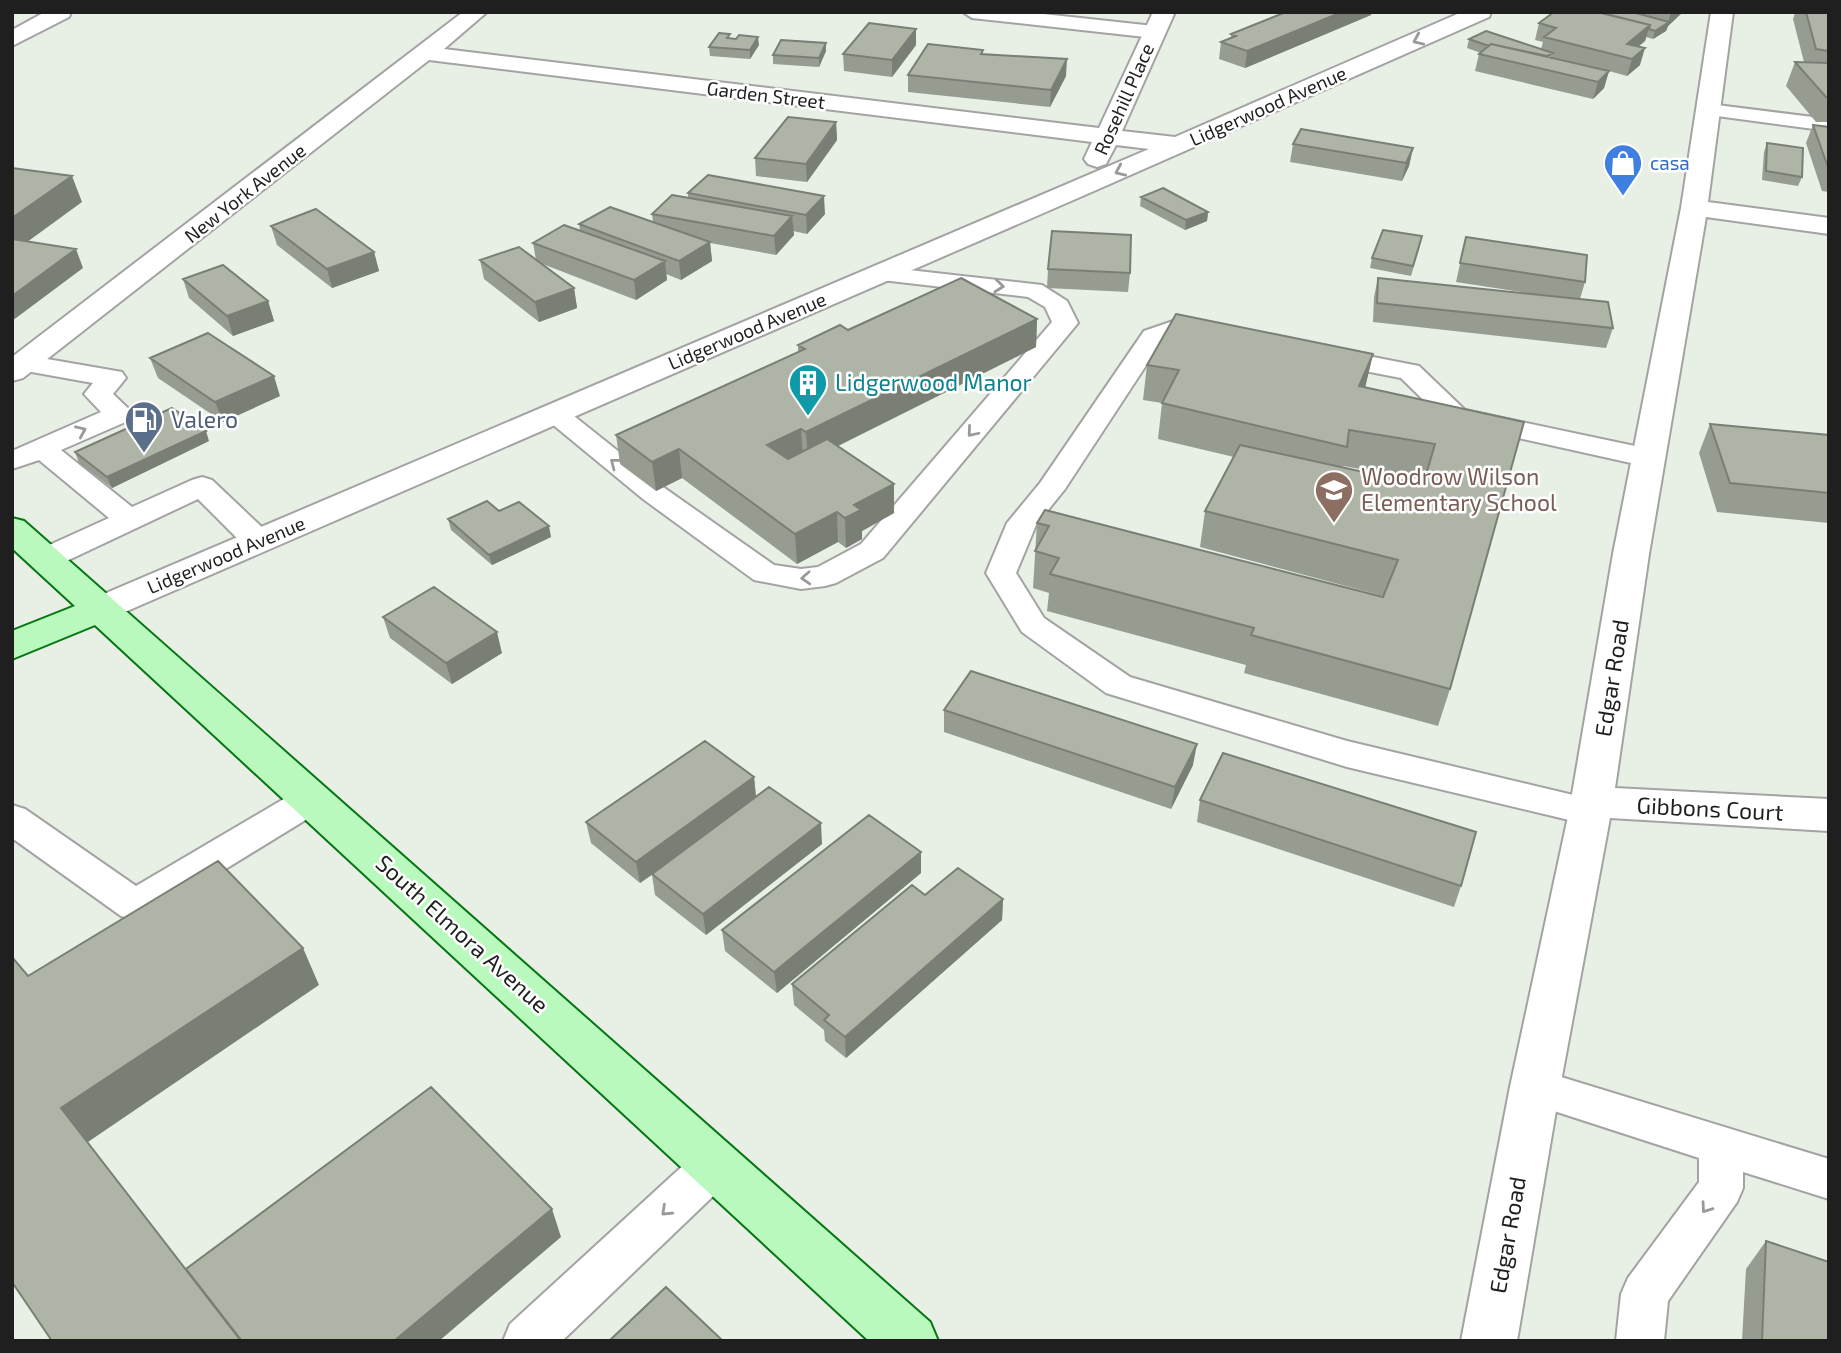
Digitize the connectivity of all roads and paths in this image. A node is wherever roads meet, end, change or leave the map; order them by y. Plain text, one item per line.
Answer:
1 (61, 12) edge
2 (477, 12) edge
3 (972, 12) edge
4 (1481, 12) edge
5 (1722, 12) edge
6 (1159, 22) edge
7 (12, 39) edge
8 (425, 53) junction
9 (1709, 110) junction
10 (1829, 125) edge
11 (1107, 137) junction
12 (1180, 145) junction
13 (1085, 186) junction
14 (1694, 208) junction
15 (1829, 226) edge
16 (882, 274) junction
17 (1233, 338) edge
18 (1301, 351) edge
19 (18, 368) edge
20 (554, 414) junction
21 (42, 448) junction
22 (1649, 458) junction
23 (12, 461) edge
24 (129, 520) junction
25 (12, 529) edge
26 (258, 541) junction
27 (45, 559) junction
28 (98, 610) junction
29 (12, 646) edge
30 (312, 799) junction
31 (1591, 808) junction
32 (1829, 815) edge
33 (12, 819) edge
34 (1535, 1087) junction
35 (1721, 1145) junction
36 (716, 1164) junction
37 (1829, 1179) edge
38 (527, 1341) edge
39 (911, 1341) edge
40 (1489, 1341) edge
41 (1640, 1341) edge

1 - 7 street
2 - 8 street, New York Avenue
3 - 6 lane
4 -> 12 street, Lidgerwood Avenue
5 - 9 street, Edgar Road
6 - 11 street, Rosehill Place
8 - 11 street, Garden Street
8 - 19 street, New York Avenue
9 - 10 lane
9 - 14 street, Edgar Road
11 - 12 street, Garden Street
11 - 13 street, Rosehill Place
12 -> 13 street, Lidgerwood Avenue
13 - 16 street, Lidgerwood Avenue
14 - 15 street
14 - 22 street, Edgar Road
16 - 20 street, Lidgerwood Avenue
16 -> 20 lane
17 - 31 lane
18 - 22 lane
21 -> 19 lane
20 - 26 street, Lidgerwood Avenue
21 - 23 lane
21 - 24 lane
22 - 31 street, Edgar Road
24 - 26 lane
24 - 27 lane
25 - 27 main road, South Elmora Avenue
26 - 28 street, Lidgerwood Avenue
27 - 28 main road, South Elmora Avenue
28 - 29 main road, Lidgerwood Avenue
28 - 30 main road, South Elmora Avenue
30 - 33 lane
30 - 36 main road, South Elmora Avenue
31 - 32 street, Gibbons Court
31 - 34 street, Edgar Road
34 - 35 lane
34 - 40 street, Edgar Road
35 - 37 lane
35 -> 41 lane
36 -> 38 lane
36 - 39 main road, South Elmora Avenue

